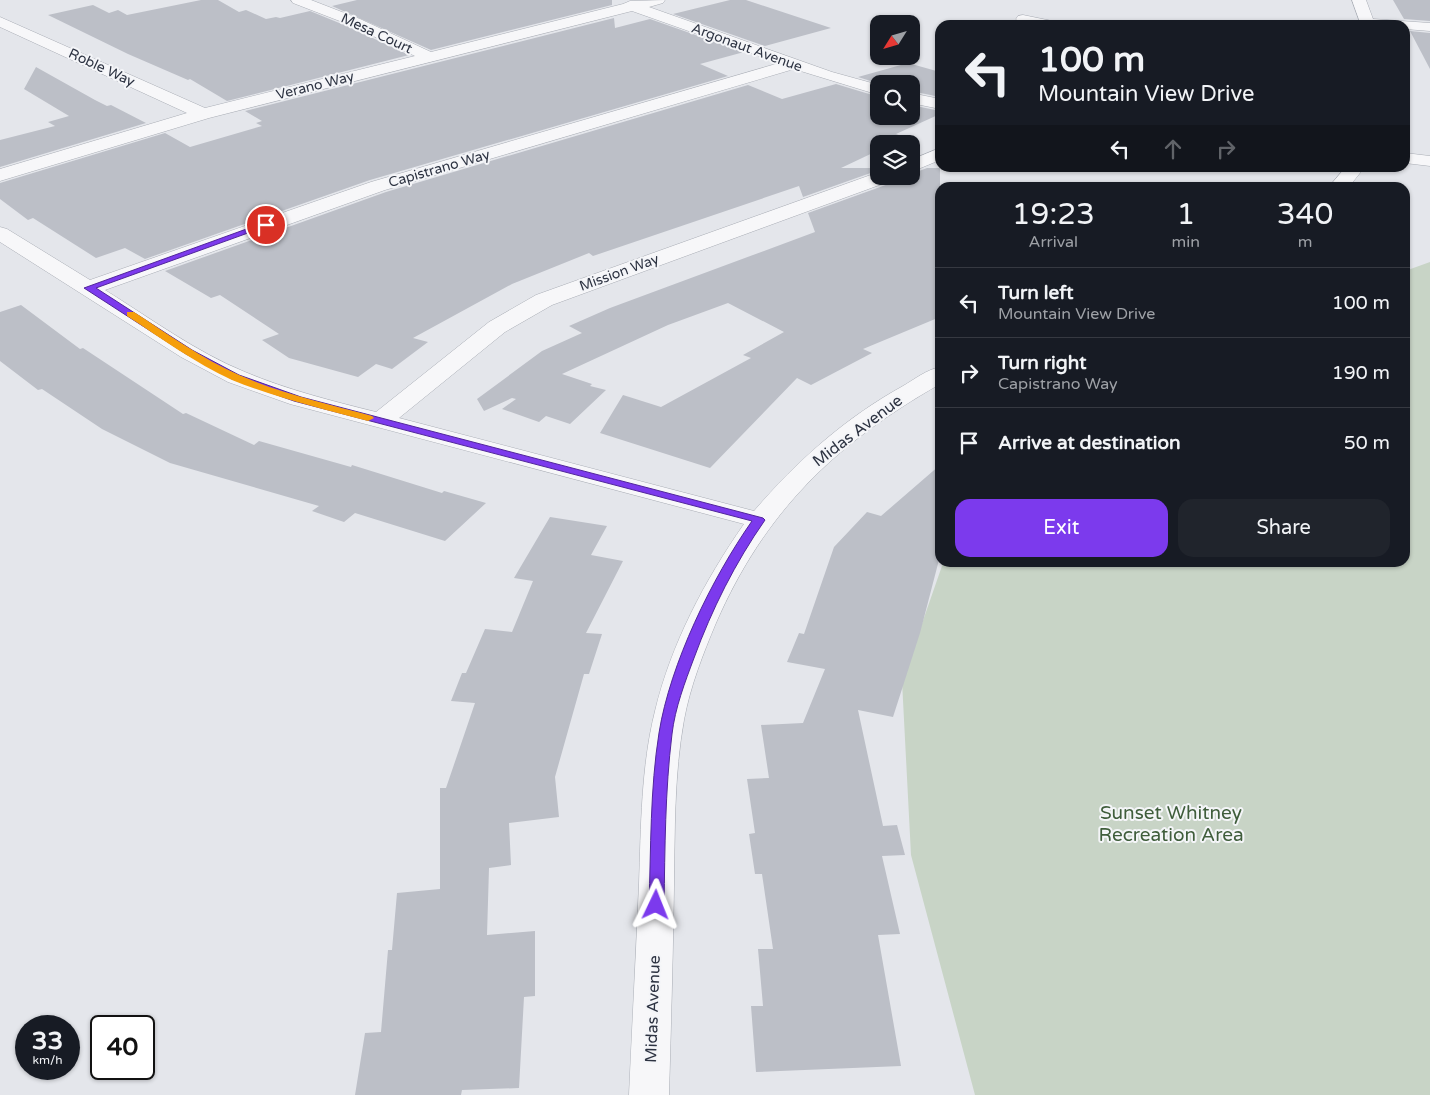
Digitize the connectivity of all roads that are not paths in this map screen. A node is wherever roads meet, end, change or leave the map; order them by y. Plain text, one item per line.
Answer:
1 (298, 0) edge
2 (617, 0) edge
3 (658, 0) edge
4 (1359, 0) edge
5 (633, 6) junction
6 (1023, 19) dead end
7 (0, 20) edge
8 (1028, 20) edge
9 (1366, 20) edge
10 (1410, 25) edge
11 (1430, 27) edge
12 (429, 57) junction
13 (794, 64) junction
14 (870, 87) edge
15 (920, 100) edge
16 (935, 103) edge
17 (203, 114) junction
18 (935, 155) edge
19 (1410, 159) edge
20 (1430, 161) edge
21 (920, 163) edge
22 (1351, 172) edge
23 (0, 175) edge
24 (870, 182) edge
25 (1342, 182) edge
26 (0, 233) edge
27 (89, 288) junction
28 (935, 377) edge
29 (380, 421) junction
30 (759, 520) junction
31 (649, 1095) edge

1 - 12 street, Mesa Court
2 - 5 street, Argonaut Avenue
3 - 5 street, Verano Way
4 - 9 street
5 - 12 street, Verano Way
5 - 13 street, Argonaut Avenue
6 - 8 street
7 - 17 street, Roble Way
10 - 11 street
12 - 17 street, Verano Way
13 - 14 street, Argonaut Avenue
13 - 27 street, Capistrano Way
15 - 16 street
17 - 23 street, Verano Way
18 - 21 street
19 - 20 street
22 - 25 street
24 - 29 street, Mission Way
26 - 27 street
27 - 29 street
28 - 30 street, Midas Avenue
29 - 30 street
30 - 31 street, Midas Avenue

